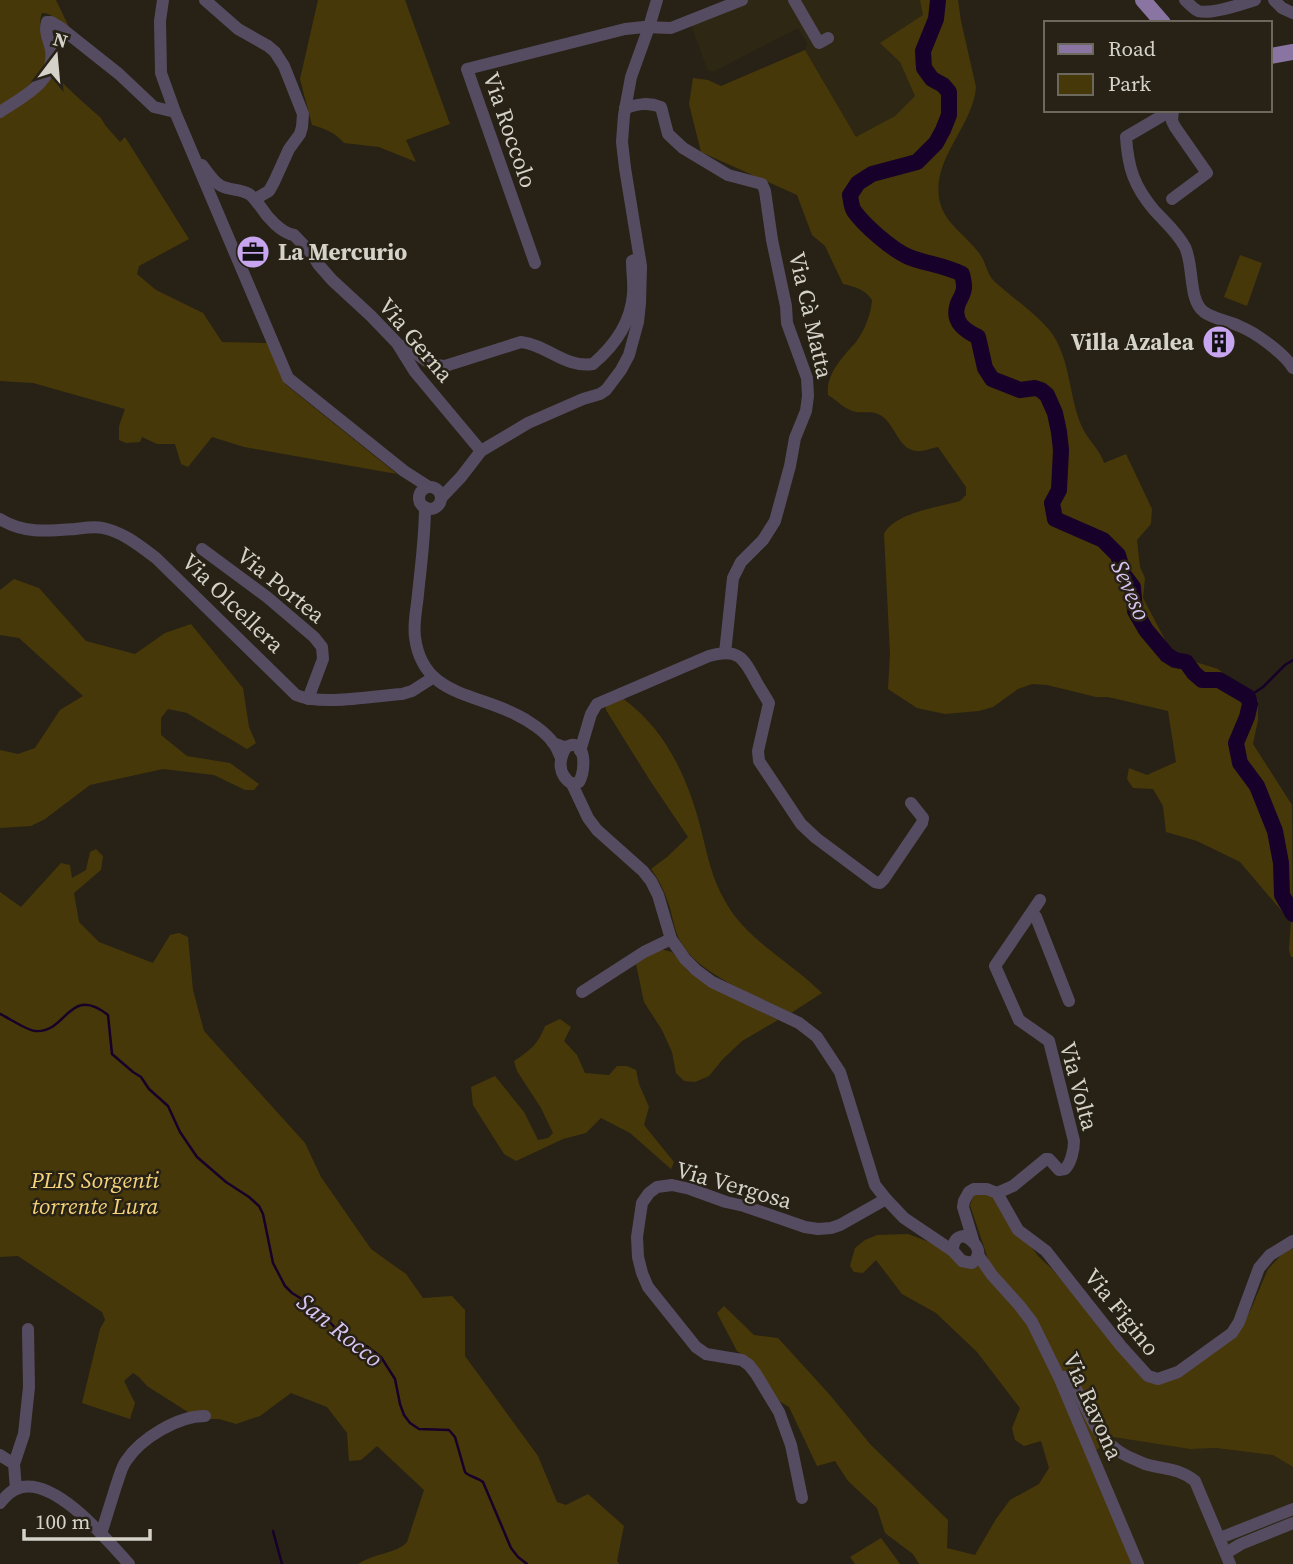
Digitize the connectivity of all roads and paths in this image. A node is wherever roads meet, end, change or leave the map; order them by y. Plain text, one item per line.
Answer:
1 (163, 0) edge
2 (205, 0) edge
3 (657, 0) edge
4 (742, 0) edge
5 (794, 0) edge
6 (1143, 0) edge
7 (1185, 0) edge
8 (1255, 0) edge
9 (1274, 0) edge
10 (1293, 13) edge
11 (1161, 21) edge
12 (649, 27) junction
13 (828, 38) dead end
14 (1293, 52) edge
15 (1272, 56) edge
16 (625, 108) junction
17 (0, 112) edge
18 (175, 112) junction
19 (1170, 112) edge
20 (1173, 112) edge
21 (193, 154) junction
22 (256, 199) junction
23 (1172, 200) dead end
24 (639, 258) junction
25 (535, 263) dead end
26 (397, 343) junction
27 (1293, 368) edge
28 (481, 451) junction
29 (430, 497) junction
30 (0, 519) edge
31 (202, 549) dead end
32 (730, 654) junction
33 (435, 677) junction
34 (308, 699) junction
35 (573, 748) junction
36 (577, 781) junction
37 (911, 803) dead end
38 (1040, 900) dead end
39 (1031, 914) junction
40 (671, 939) junction
41 (582, 992) dead end
42 (1069, 1001) dead end
43 (997, 1193) junction
44 (886, 1199) junction
45 (962, 1238) junction
46 (1293, 1241) edge
47 (975, 1259) junction
48 (28, 1329) dead end
49 (1059, 1377) junction
50 (205, 1416) dead end
51 (0, 1455) edge
52 (14, 1464) junction
53 (16, 1489) junction
54 (802, 1498) dead end
55 (0, 1503) edge
56 (1293, 1509) edge
57 (1293, 1522) edge
58 (1276, 1523) junction
59 (101, 1534) junction
60 (1220, 1538) junction
61 (1228, 1558) edge
62 (129, 1564) edge
63 (1138, 1564) edge

1 - 18 street
2 - 22 street
3 - 12 street
4 - 12 street
5 - 13 street
6 - 11 main road
7 - 8 street
9 - 10 street
12 - 16 street
12 - 25 street, Via Roccolo
14 - 15 main road
16 - 24 street
16 - 32 street, Via Cà Matta
17 - 18 street
18 - 21 street
19 - 27 street
20 - 23 street
21 - 22 street
21 - 29 street
22 - 26 street, Via Gerna
24 - 26 street
24 - 28 street
26 - 28 street, Via Gerna
28 - 29 street
29 - 33 street
30 - 34 street, Via Olcellera
31 - 34 street, Via Portea
32 - 35 street
32 - 37 street
33 - 34 street
33 - 35 street
35 - 36 street
35 - 36 street
36 - 40 street
38 - 39 street, Via Volta
39 - 42 street
39 - 43 street, Via Volta
40 - 41 street
40 - 44 street
43 - 45 street
43 - 46 street, Via Figino
44 - 45 street
44 - 54 street, Via Vergosa
45 - 47 street
45 - 47 street, Via Ravona
47 - 49 street, Via Ravona
48 - 52 street
49 - 60 street
49 - 63 street, Via Ravona
50 - 59 street
51 - 52 street
52 - 53 street
53 - 55 street
53 - 59 street
56 - 58 street
57 - 58 street
58 - 60 street
58 - 61 street
59 - 62 street
60 - 61 street

